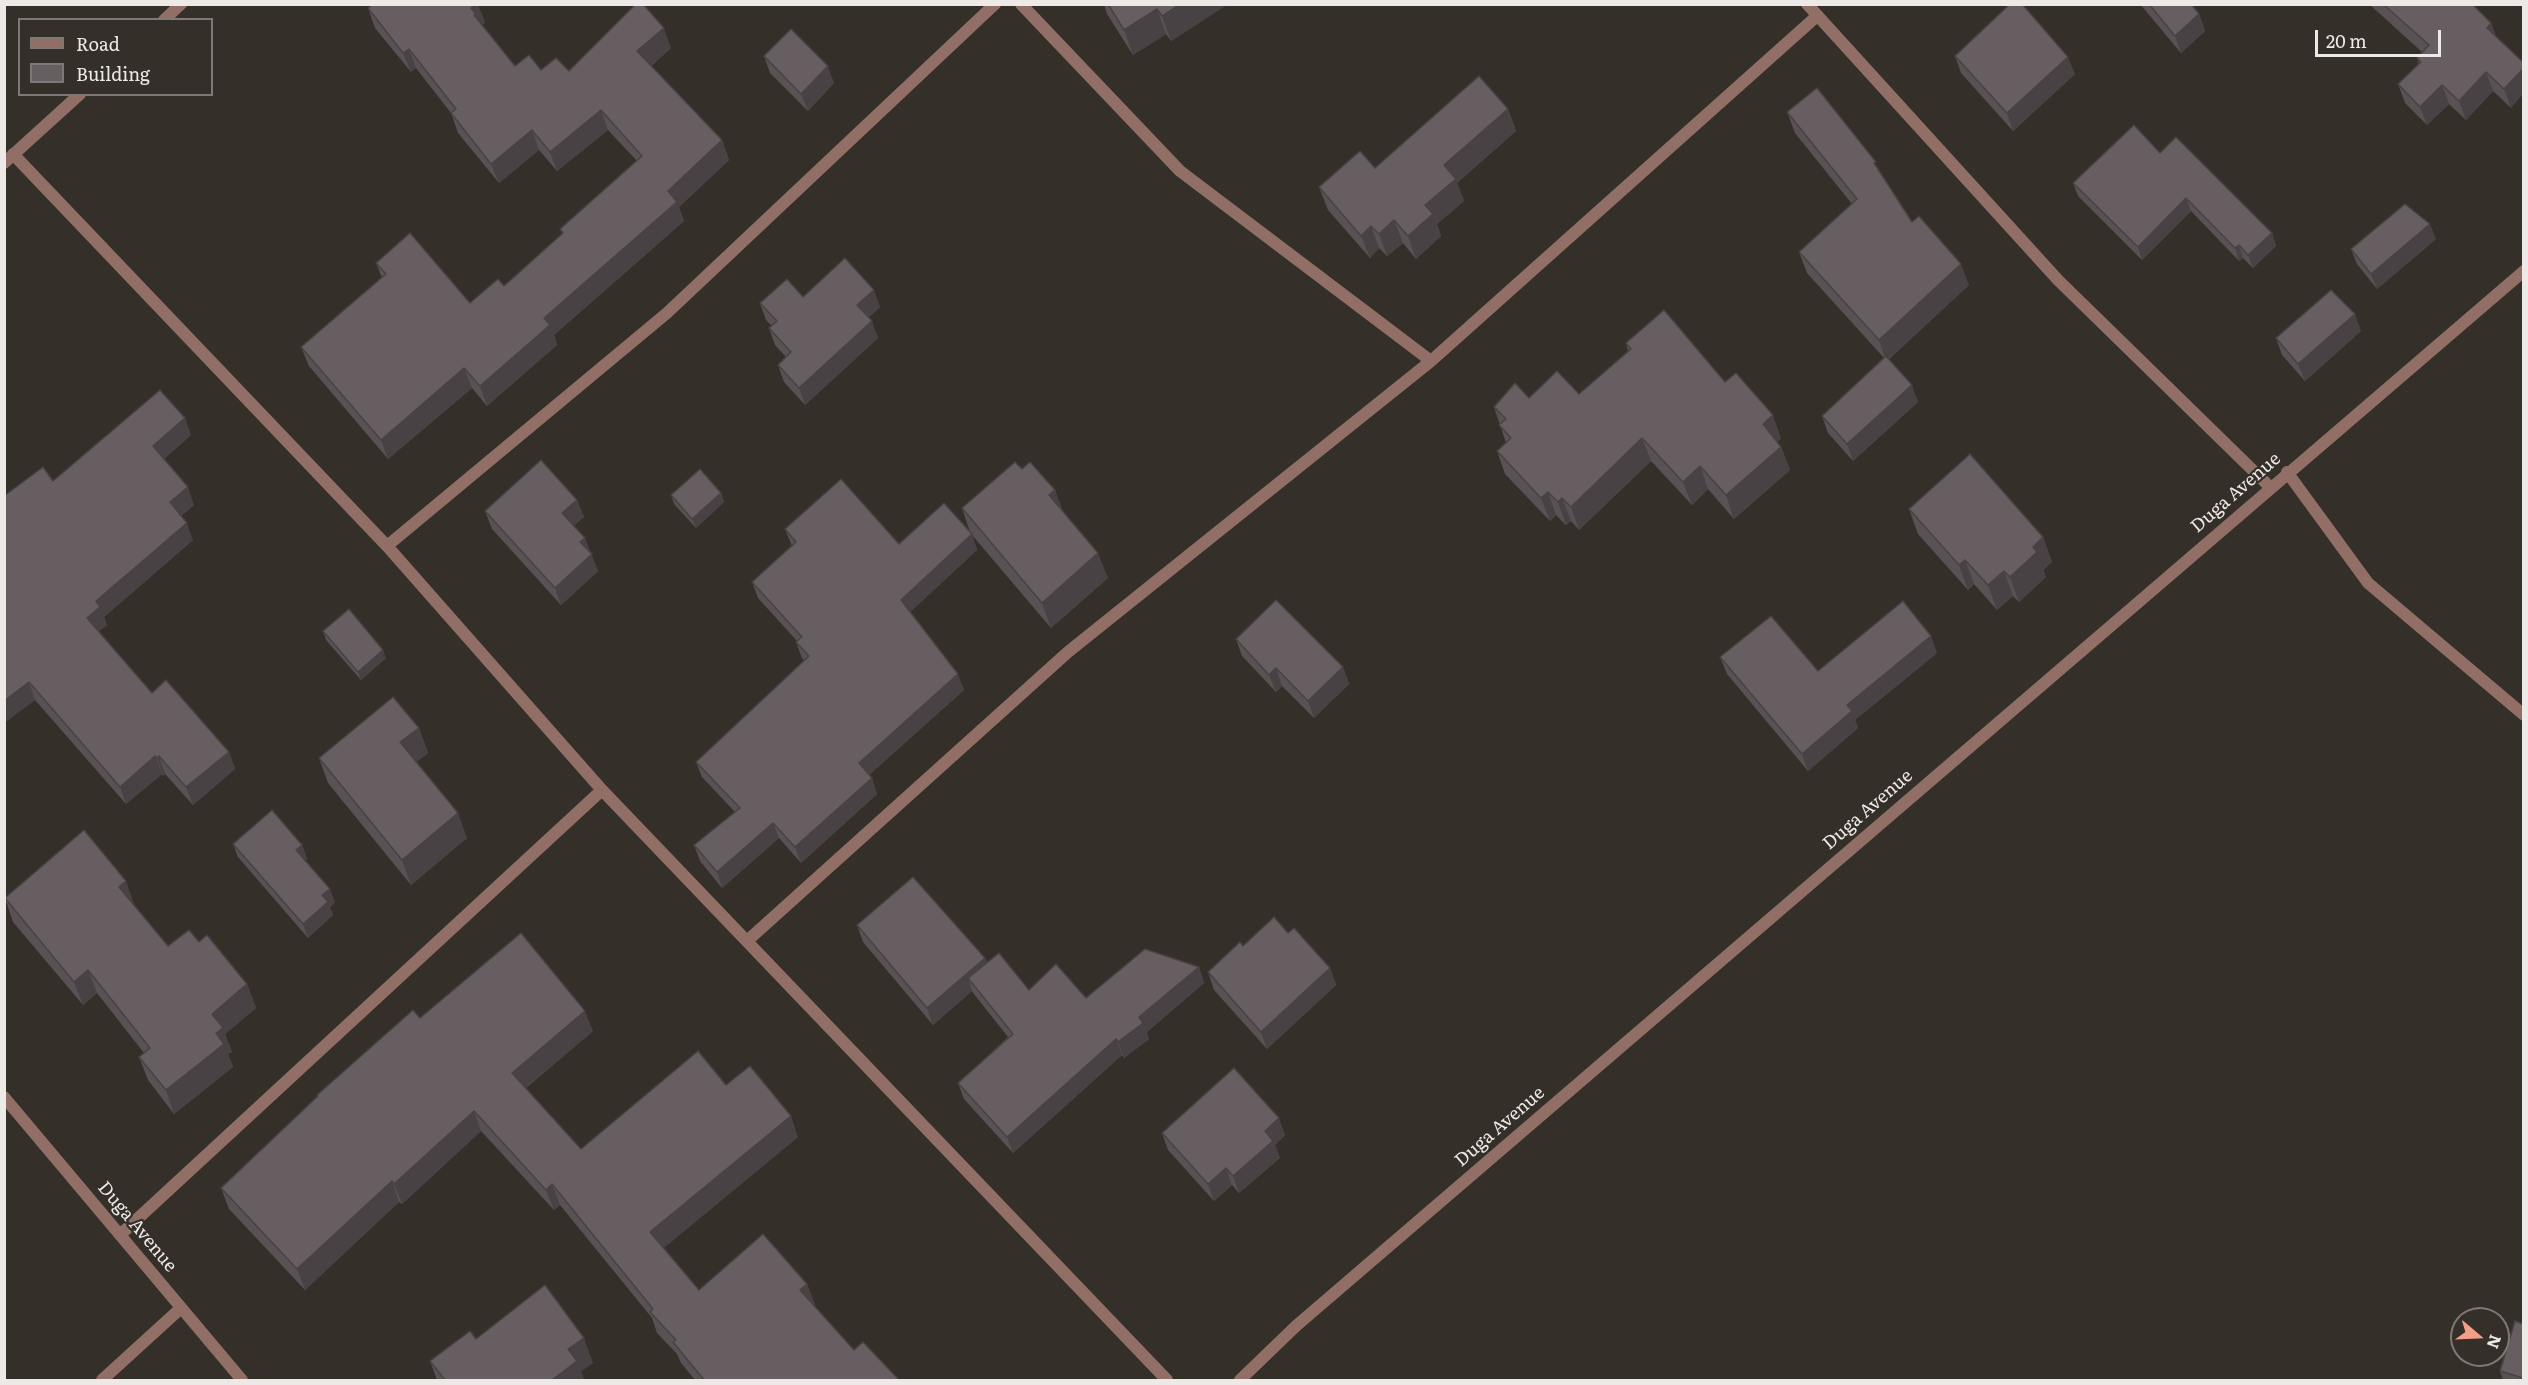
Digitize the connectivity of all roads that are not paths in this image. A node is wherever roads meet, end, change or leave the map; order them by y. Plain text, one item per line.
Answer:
1 (181, 4) edge
2 (995, 4) edge
3 (1021, 4) edge
4 (1807, 4) edge
5 (1817, 16) junction
6 (166, 18) edge
7 (78, 96) edge
8 (9, 159) edge
9 (2523, 271) edge
10 (1431, 361) junction
11 (2287, 472) junction
12 (2270, 487) junction
13 (387, 546) junction
14 (2523, 715) edge
15 (602, 790) junction
16 (747, 941) junction
17 (4, 1097) edge
18 (120, 1234) junction
19 (181, 1308) junction
20 (102, 1380) edge
21 (242, 1380) edge
22 (1167, 1380) edge
23 (1240, 1380) edge

1 - 6 street
2 - 13 street
3 - 10 street
4 - 5 street
5 - 10 street
5 - 12 street
7 - 8 street
8 - 13 street
9 - 11 street, Duga Avenue
10 - 16 street
11 - 12 street, Duga Avenue
11 - 14 street
12 - 23 street, Duga Avenue
13 - 15 street
15 - 16 street
15 - 18 street
16 - 22 street
17 - 18 street, Duga Avenue
18 - 19 street, Duga Avenue
19 - 20 street
19 - 21 street, Duga Avenue

